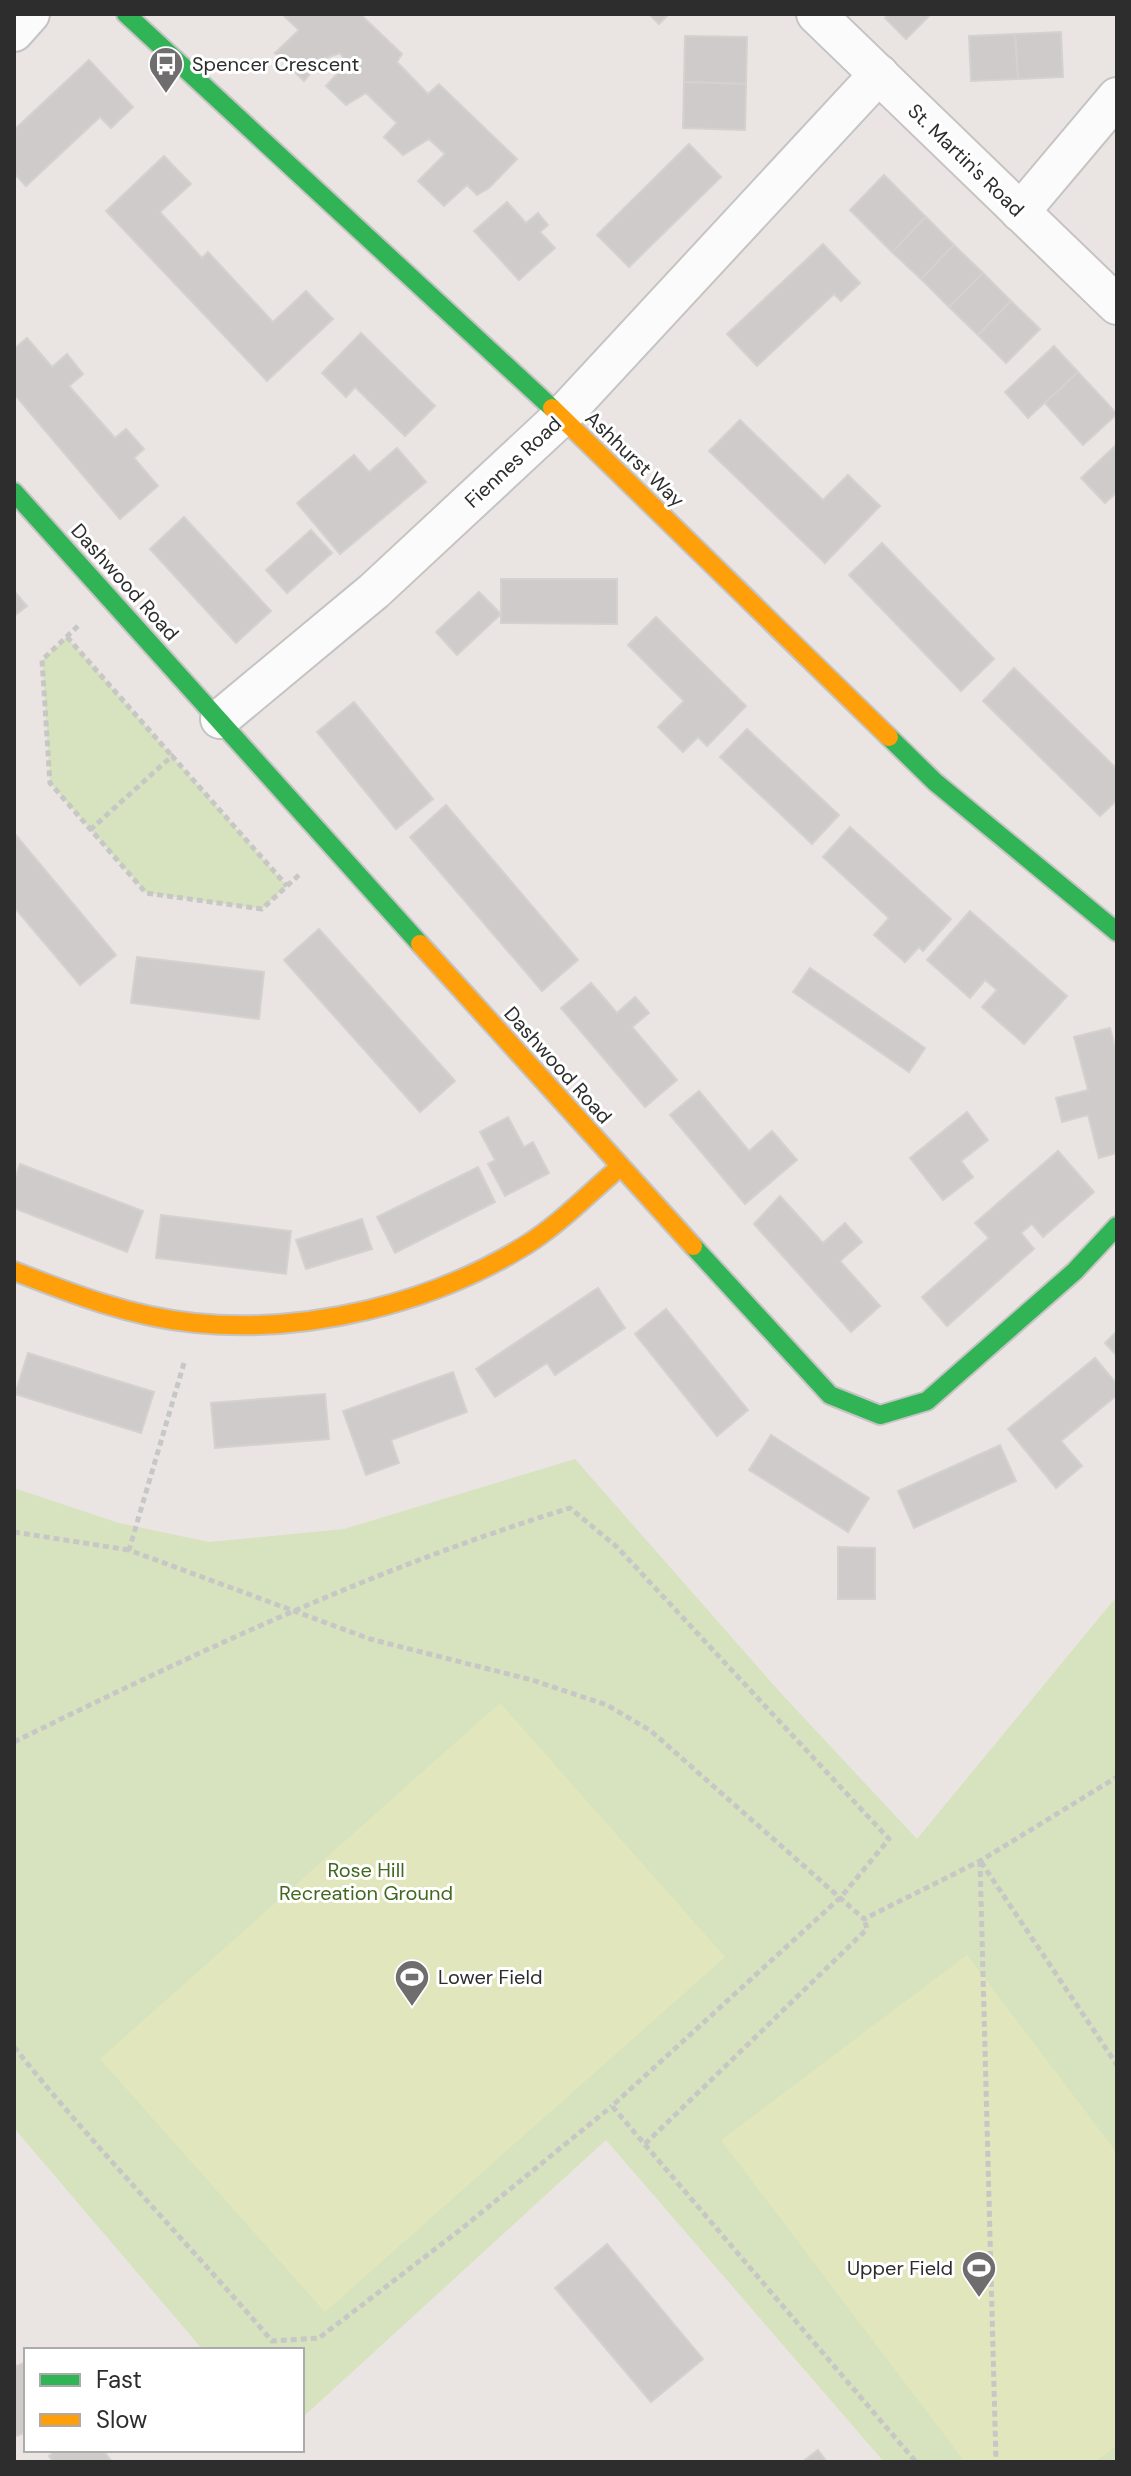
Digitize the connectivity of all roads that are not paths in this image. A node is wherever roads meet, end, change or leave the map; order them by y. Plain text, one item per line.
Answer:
1 (30, 14) edge
2 (126, 14) edge
3 (816, 14) edge
4 (14, 32) edge
5 (879, 74) junction
6 (1117, 97) edge
7 (1020, 212) junction
8 (1117, 305) edge
9 (561, 417) junction
10 (14, 492) edge
11 (220, 719) junction
12 (1117, 932) edge
13 (620, 1167) junction
14 (1117, 1226) edge
15 (14, 1271) edge

1 - 4 street
2 - 9 street, Ashhurst Way
3 - 5 street, St. Martin's Road
5 - 7 street, St. Martin's Road
5 - 9 street, Fiennes Road
6 - 7 street
7 - 8 street, St. Martin's Road
9 - 11 street, Fiennes Road
9 - 12 street, Ashhurst Way
10 - 11 street, Dashwood Road
11 - 13 street, Dashwood Road
13 - 14 street, Dashwood Road
13 - 15 street

